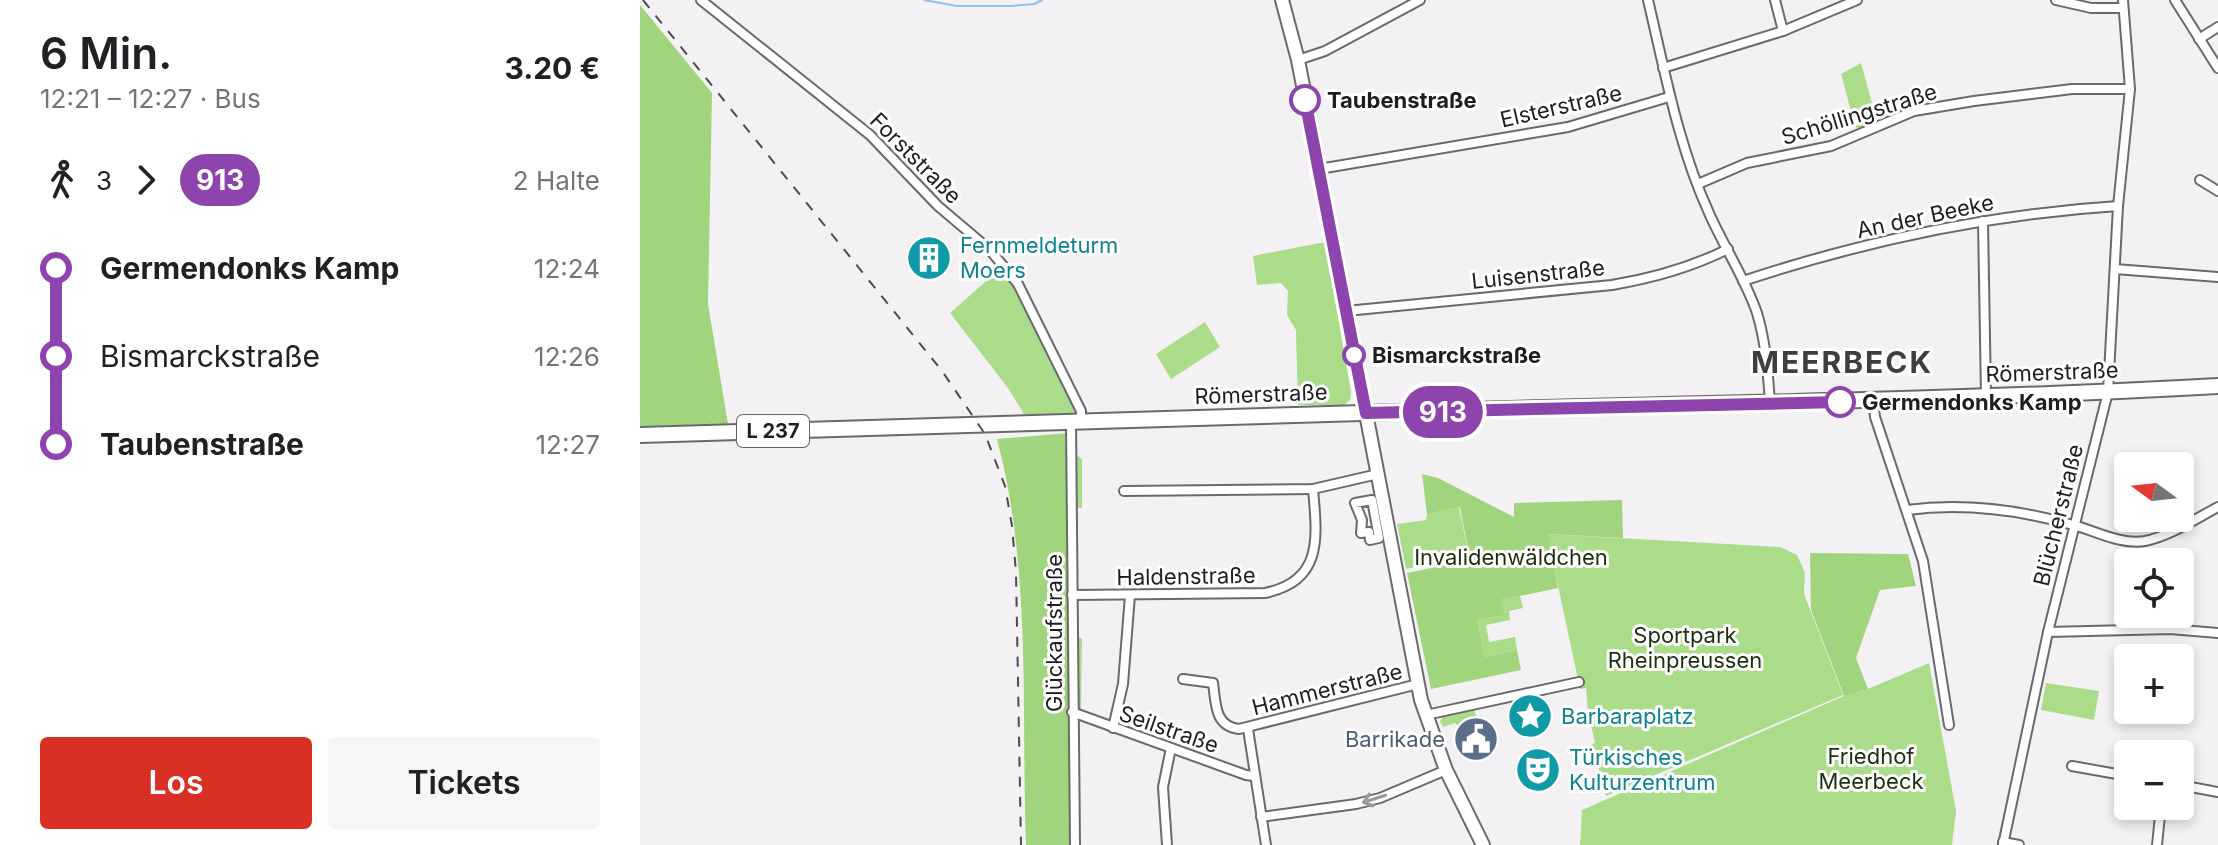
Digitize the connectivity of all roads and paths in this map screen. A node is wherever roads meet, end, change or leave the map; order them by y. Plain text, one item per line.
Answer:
1 (701, 0) edge
2 (1282, 0) edge
3 (1420, 0) edge
4 (1648, 0) edge
5 (1775, 0) edge
6 (1857, 0) edge
7 (2056, 0) edge
8 (2175, 0) edge
9 (2122, 4) edge
10 (2218, 27) edge
11 (1783, 31) junction
12 (2199, 39) junction
13 (1298, 60) junction
14 (1663, 68) junction
15 (2218, 68) edge
16 (2130, 89) junction
17 (1669, 97) junction
18 (1319, 169) junction
19 (2200, 180) dead end
20 (1698, 184) junction
21 (2218, 191) edge
22 (2118, 206) junction
23 (1983, 221) junction
24 (1728, 249) junction
25 (2115, 269) junction
26 (2218, 277) edge
27 (1743, 281) junction
28 (1346, 311) junction
29 (2218, 386) edge
30 (2108, 392) junction
31 (1986, 396) junction
32 (1873, 400) junction
33 (1770, 404) junction
34 (1366, 413) junction
35 (1076, 420) junction
36 (640, 435) edge
37 (1378, 474) junction
38 (1313, 489) junction
39 (1124, 491) dead end
40 (2218, 507) edge
41 (1907, 510) junction
42 (2073, 525) junction
43 (1379, 538) joint
44 (1072, 595) junction
45 (1130, 595) junction
46 (2048, 632) junction
47 (2218, 633) edge
48 (1183, 679) dead end
49 (1579, 682) dead end
50 (1418, 684) junction
51 (1072, 712) junction
52 (1426, 715) junction
53 (1949, 725) dead end
54 (1113, 728) junction
55 (1248, 729) junction
56 (1171, 748) junction
57 (2072, 766) dead end
58 (1446, 770) junction
59 (2114, 774) edge
60 (1254, 776) junction
61 (2194, 788) edge
62 (2218, 792) edge
63 (1261, 817) junction
64 (2160, 820) edge
65 (2003, 844) edge
66 (1075, 845) edge
67 (1167, 845) edge
68 (1266, 845) edge
69 (1483, 845) edge
70 (2019, 845) edge
71 (2157, 845) edge

1 - 35 street, Forststraße
2 - 13 main road
3 - 13 street
4 - 14 street
5 - 11 street
6 - 11 street
7 - 9 street
8 - 12 street
9 - 16 street, Blücherstraße
10 - 12 street
11 - 14 street
12 - 15 street
13 - 18 main road
14 - 17 street
16 - 20 street, Schöllingstraße
16 - 22 street, Blücherstraße
17 - 18 street, Elsterstraße
17 - 20 street
18 - 28 main road
19 - 21 street
20 - 24 street
22 - 23 street, An der Beeke
22 - 25 street, Blücherstraße
23 - 27 street, An der Beeke
23 - 31 street
24 - 27 street
24 - 28 street, Luisenstraße
25 - 26 street
25 - 30 street, Blücherstraße
27 - 33 street
28 - 34 main road
29 - 30 main road, Römerstraße / L 237
30 - 31 main road, Römerstraße / L 237
30 - 42 street, Blücherstraße
31 - 32 main road, Römerstraße / L 237
32 - 33 main road, Römerstraße / L 237
32 - 41 street
33 - 34 main road, Römerstraße / L 237
34 - 35 main road, Römerstraße / L 237
34 - 37 main road
35 - 36 main road, Römerstraße / L 237
35 - 44 street, Glückaufstraße
37 - 38 street
37 - 50 main road
38 - 39 street
38 - 45 street, Haldenstraße
40 - 42 street
41 - 42 street
41 - 53 street
42 - 46 street, Blücherstraße
43 - 43 street
44 - 45 street, Haldenstraße
44 - 51 street, Glückaufstraße
45 - 54 street
46 - 47 street
46 - 65 street, Blücherstraße
48 - 55 street, Hammerstraße
49 - 52 street
50 - 52 main road
50 - 55 street, Hammerstraße
51 - 54 street, Seilstraße
51 - 66 street, Glückaufstraße
52 - 58 main road
54 - 56 street, Seilstraße
55 - 60 street
56 - 60 street, Seilstraße
56 - 67 street
57 - 59 street
58 -> 63 street
58 - 69 main road
60 - 63 street
61 - 62 street
63 - 68 street
64 - 71 street
65 - 70 street

